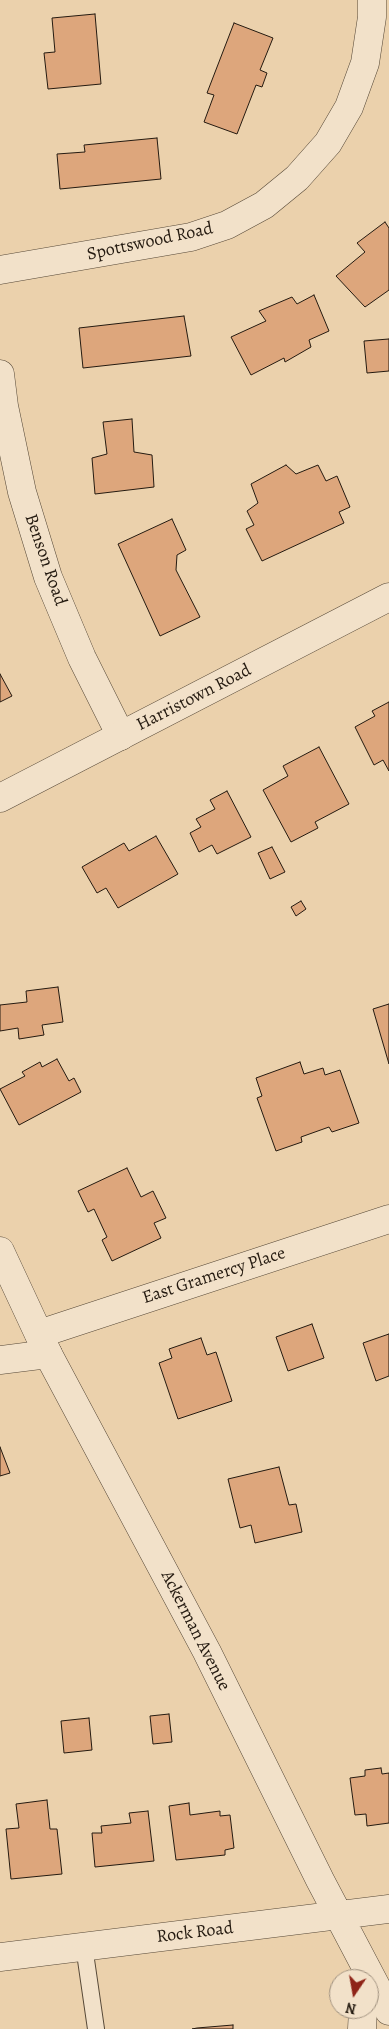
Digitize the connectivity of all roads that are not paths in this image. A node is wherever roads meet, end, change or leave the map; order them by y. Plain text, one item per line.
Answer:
1 (372, 0) edge
2 (0, 270) edge
3 (0, 374) edge
4 (389, 598) edge
5 (121, 736) junction
6 (0, 798) edge
7 (389, 1219) edge
8 (0, 1251) edge
9 (44, 1344) junction
10 (0, 1360) edge
11 (389, 1909) edge
12 (338, 1915) junction
13 (84, 1946) junction
14 (0, 1957) edge
15 (365, 1969) edge
16 (379, 1994) edge
17 (389, 2011) edge
18 (96, 2029) edge

1 - 2 street, Spottswood Road
3 - 5 street, Benson Road
4 - 5 street, Harristown Road
5 - 6 street, Harristown Road
7 - 9 street, East Gramercy Place
8 - 9 street, Ackerman Avenue
9 - 10 street, East Gramercy Place
9 - 12 street, Ackerman Avenue
11 - 12 street, Rock Road
12 - 13 street, Rock Road
12 - 15 street, Ackerman Avenue
13 - 14 street, Rock Road
13 - 18 lane
16 - 17 street, Ackerman Avenue

